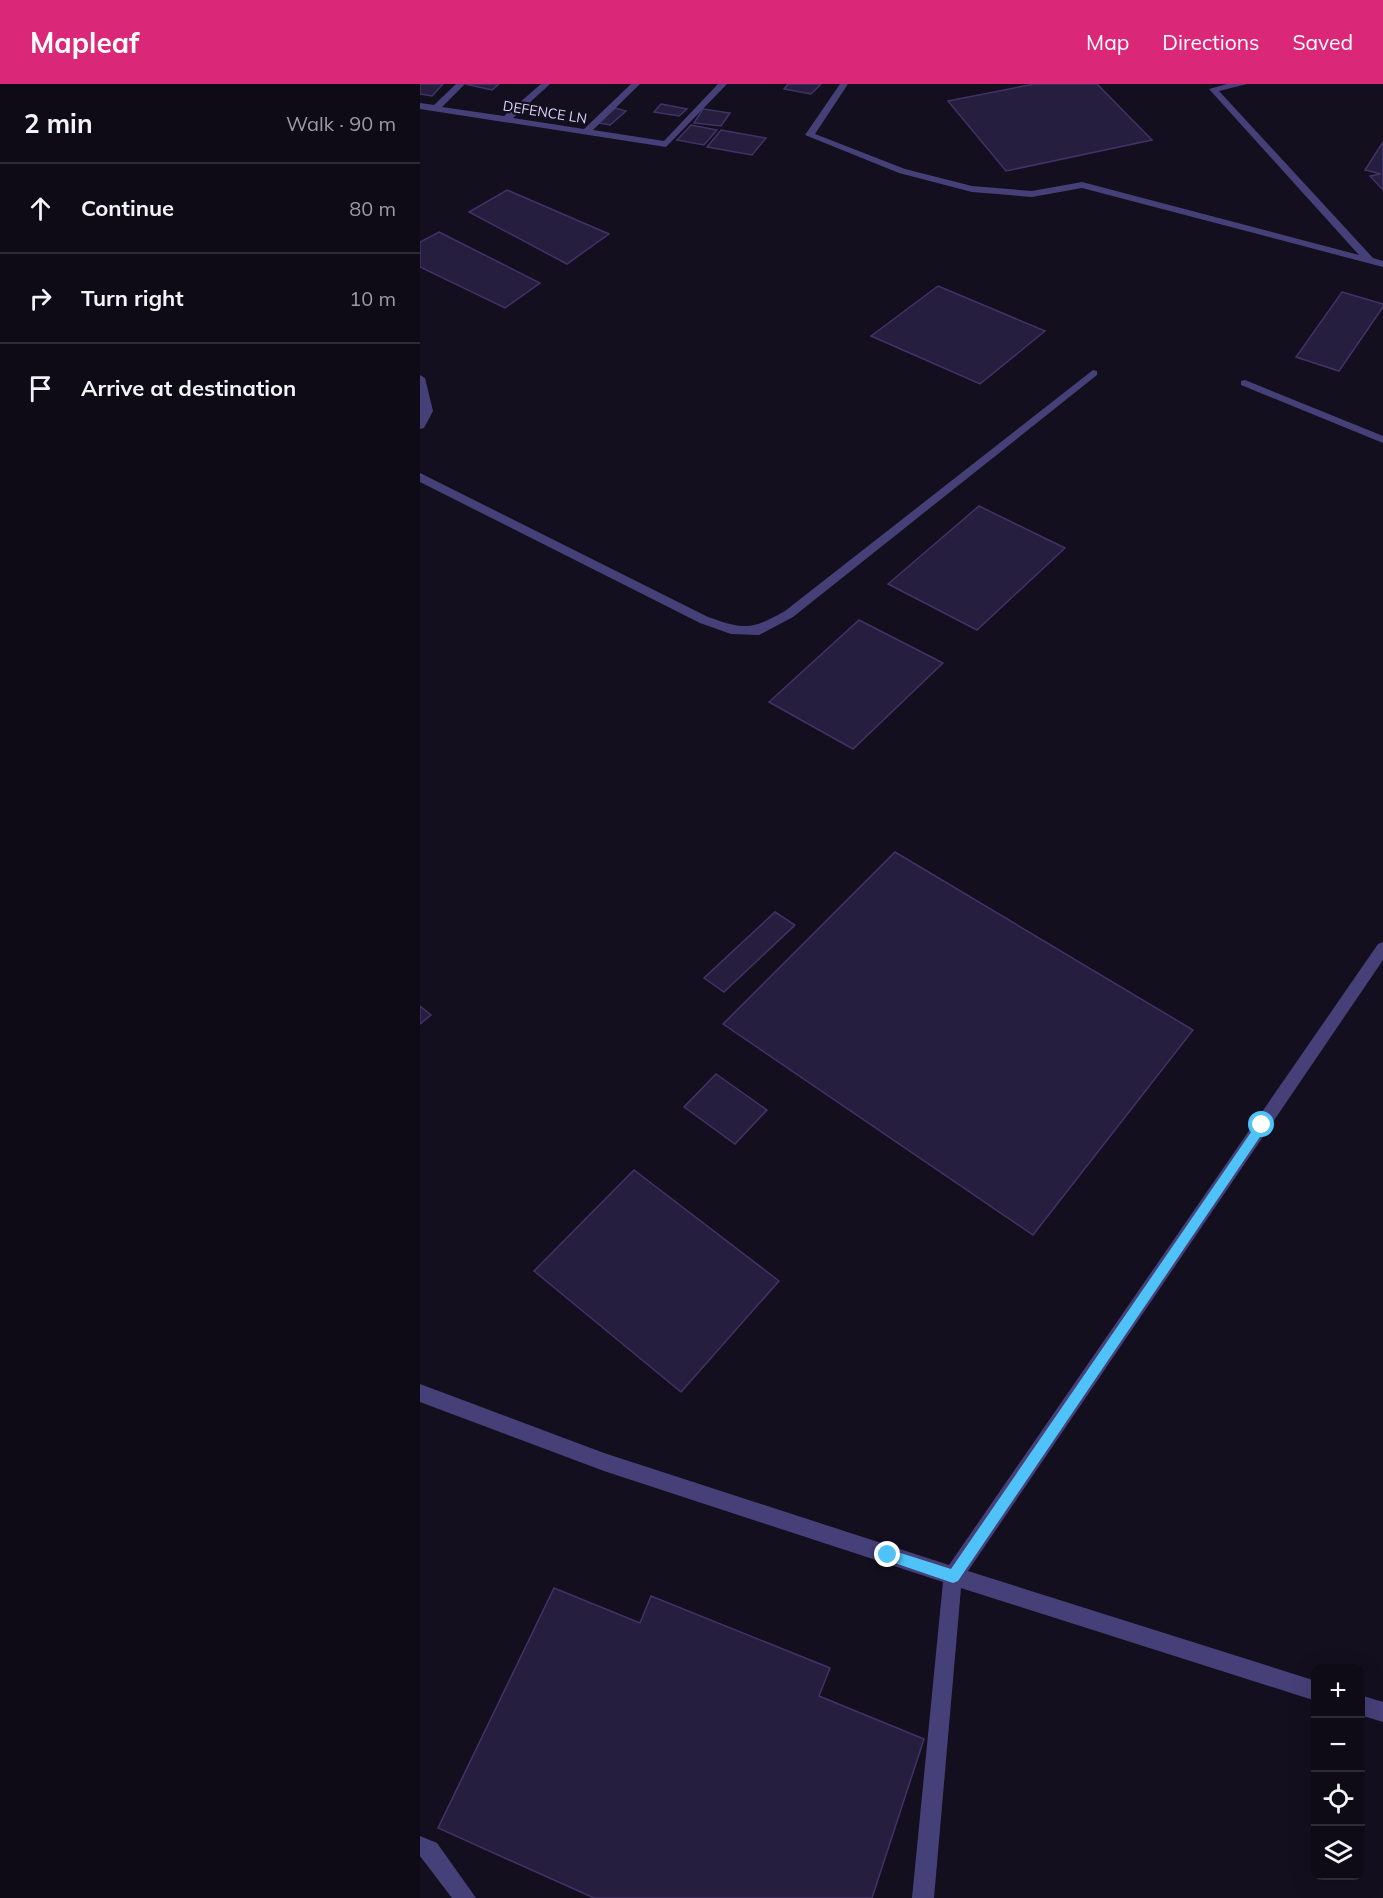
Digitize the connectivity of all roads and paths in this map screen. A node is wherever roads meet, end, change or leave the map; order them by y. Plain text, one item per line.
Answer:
1 (461, 84) edge
2 (546, 84) edge
3 (636, 84) edge
4 (723, 84) edge
5 (844, 84) edge
6 (1243, 84) edge
7 (1211, 87) edge
8 (420, 106) edge
9 (436, 108) junction
10 (506, 119) junction
11 (586, 132) junction
12 (1370, 261) junction
13 (1383, 264) edge
14 (1093, 373) dead end
15 (420, 378) edge
16 (1245, 384) dead end
17 (420, 426) edge
18 (1383, 440) edge
19 (420, 477) edge
20 (1383, 948) edge
21 (420, 1393) edge
22 (953, 1576) junction
23 (1311, 1689) edge
24 (1365, 1707) edge
25 (1383, 1713) edge
26 (420, 1846) edge
27 (465, 1898) edge
28 (923, 1898) edge

1 - 9 street
2 - 10 street
3 - 11 street
4 - 11 street, DEFENCE LN
5 - 12 street
6 - 7 street
7 - 12 street
8 - 9 street, DEFENCE LN
9 - 10 street, DEFENCE LN
10 - 11 street, DEFENCE LN
12 - 13 street
14 - 19 street
15 - 17 street
16 - 18 street
20 - 22 street
21 - 22 street
22 - 23 street
22 - 28 street
24 - 25 street
26 - 27 street

